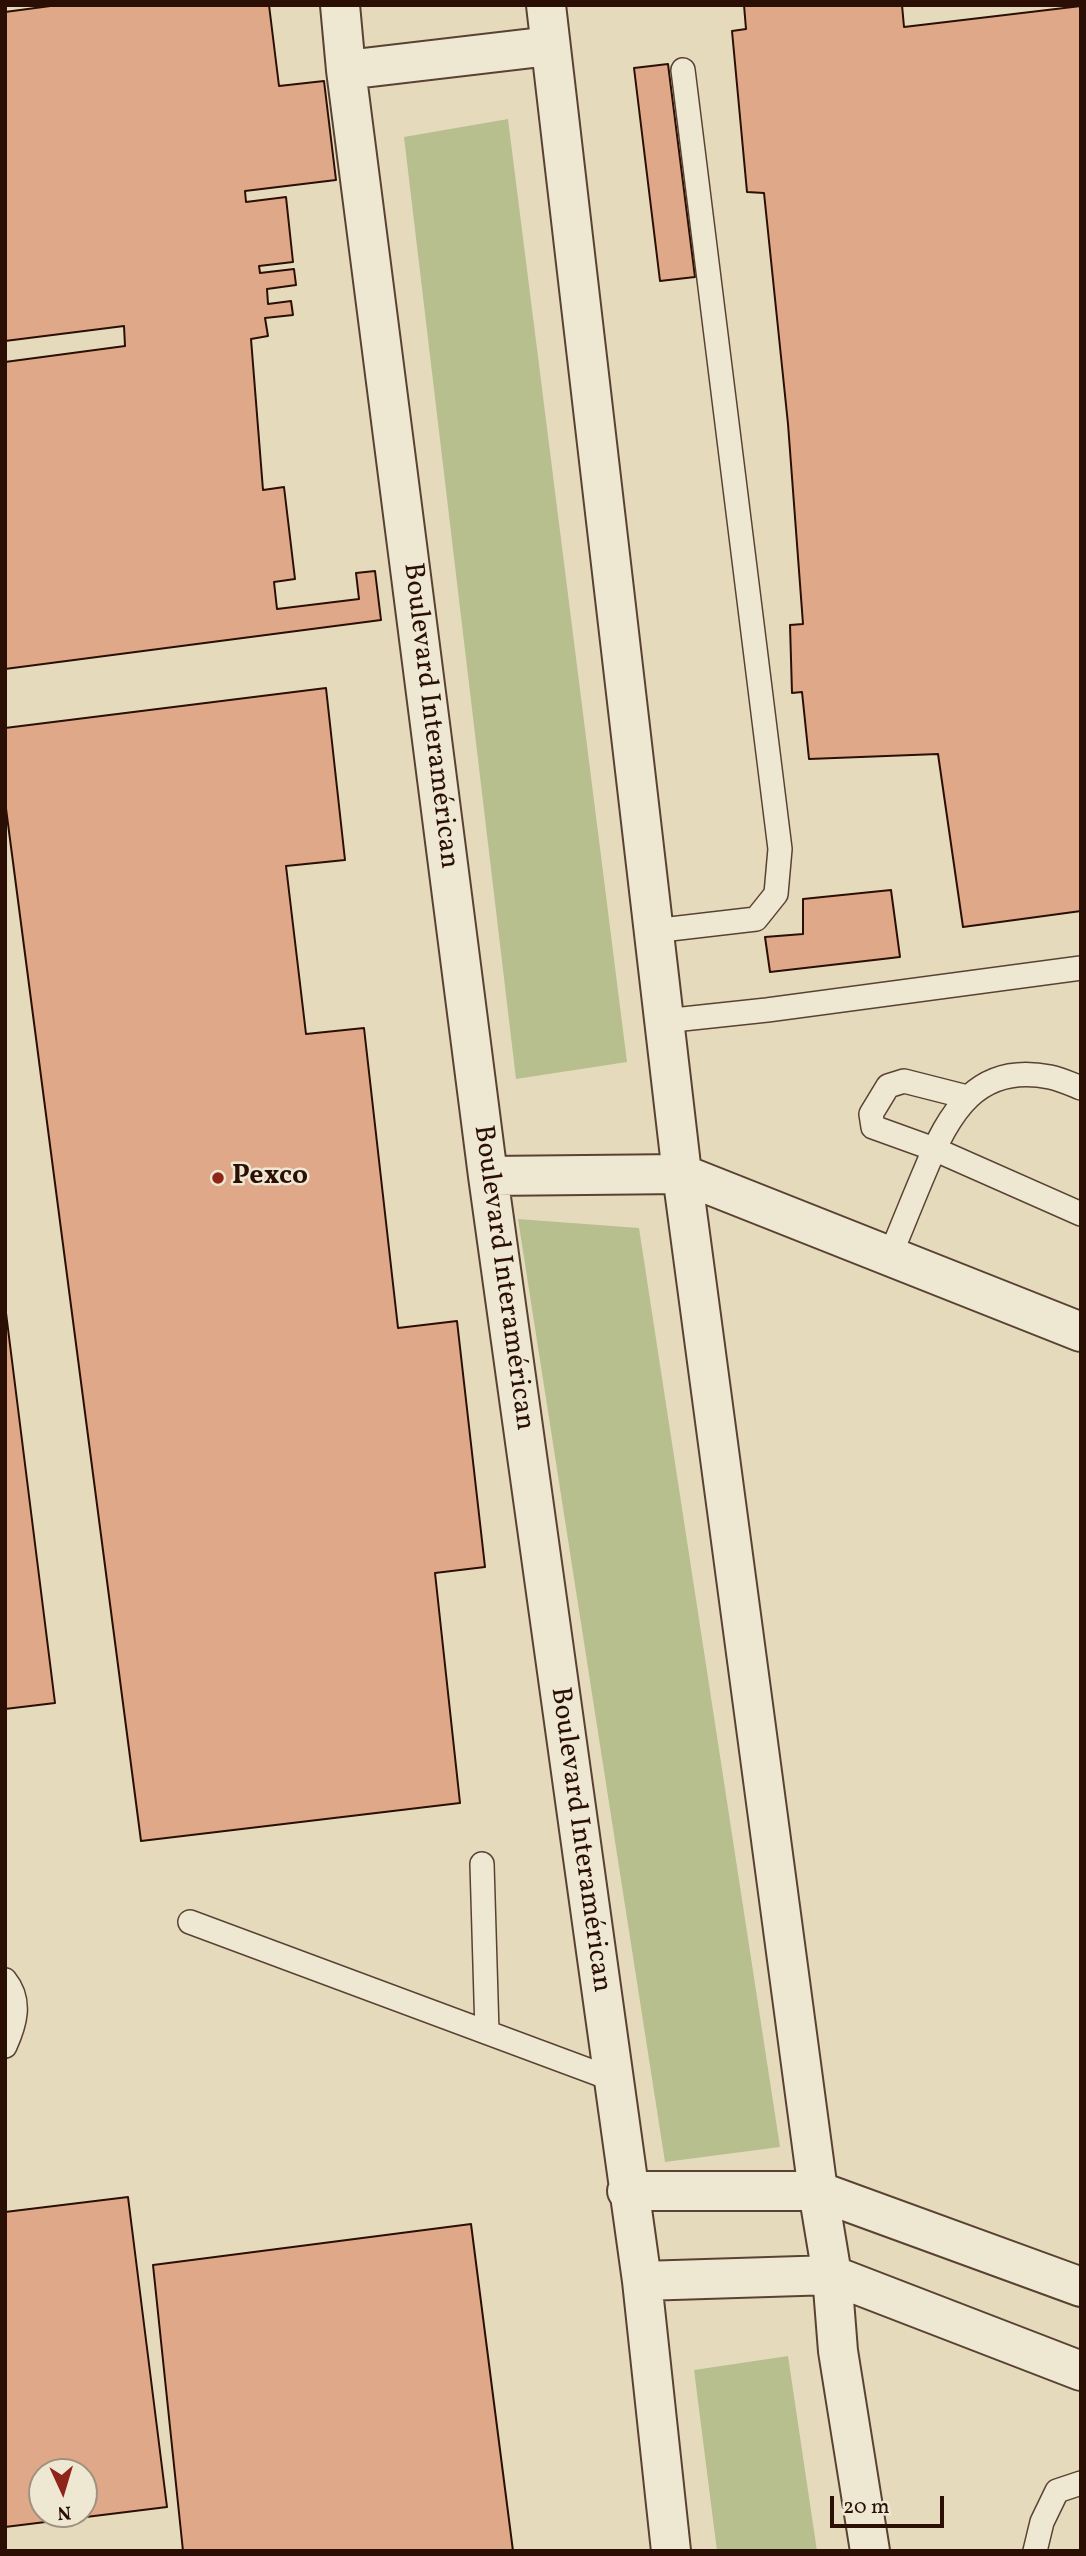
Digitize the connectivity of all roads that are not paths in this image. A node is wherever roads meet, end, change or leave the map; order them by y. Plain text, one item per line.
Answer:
1 (340, 5) edge
2 (546, 5) edge
3 (550, 46) junction
4 (346, 70) junction
5 (683, 70) dead end
6 (653, 931) junction
7 (1081, 968) edge
8 (664, 1021) junction
9 (1081, 1088) edge
10 (967, 1097) junction
11 (934, 1149) junction
12 (682, 1174) junction
13 (488, 1176) junction
14 (1081, 1214) edge
15 (890, 1256) junction
16 (1081, 1332) edge
17 (482, 1864) dead end
18 (190, 1922) dead end
19 (5, 1980) edge
20 (487, 2032) junction
21 (5, 2046) edge
22 (612, 2079) junction
23 (627, 2191) junction
24 (818, 2191) junction
25 (832, 2275) junction
26 (642, 2281) junction
27 (1081, 2287) edge
28 (1081, 2371) edge
29 (1081, 2483) edge
30 (671, 2551) edge
31 (870, 2551) edge
32 (1035, 2551) edge

1 - 4 street, Boulevard Interamérican
2 - 3 street
3 - 4 street
3 - 6 street
4 - 13 street, Boulevard Interamérican
5 - 6 lane
6 - 8 street
7 - 8 lane
8 - 12 street
9 - 10 lane
10 - 11 lane
10 - 11 lane
11 - 14 lane
11 - 15 lane
12 - 13 street
12 - 15 street
12 - 24 street
13 - 22 street, Boulevard Interamérican
15 - 16 street
17 - 20 lane
18 - 20 lane
19 - 21 lane
20 - 22 lane
22 - 23 street, Boulevard Interamérican
23 - 24 street
23 - 26 street, Boulevard Interamérican
24 - 25 street
24 - 27 street
25 - 26 street
25 - 28 street
25 - 31 street
26 - 30 street, Boulevard Interamérican
29 - 32 lane

